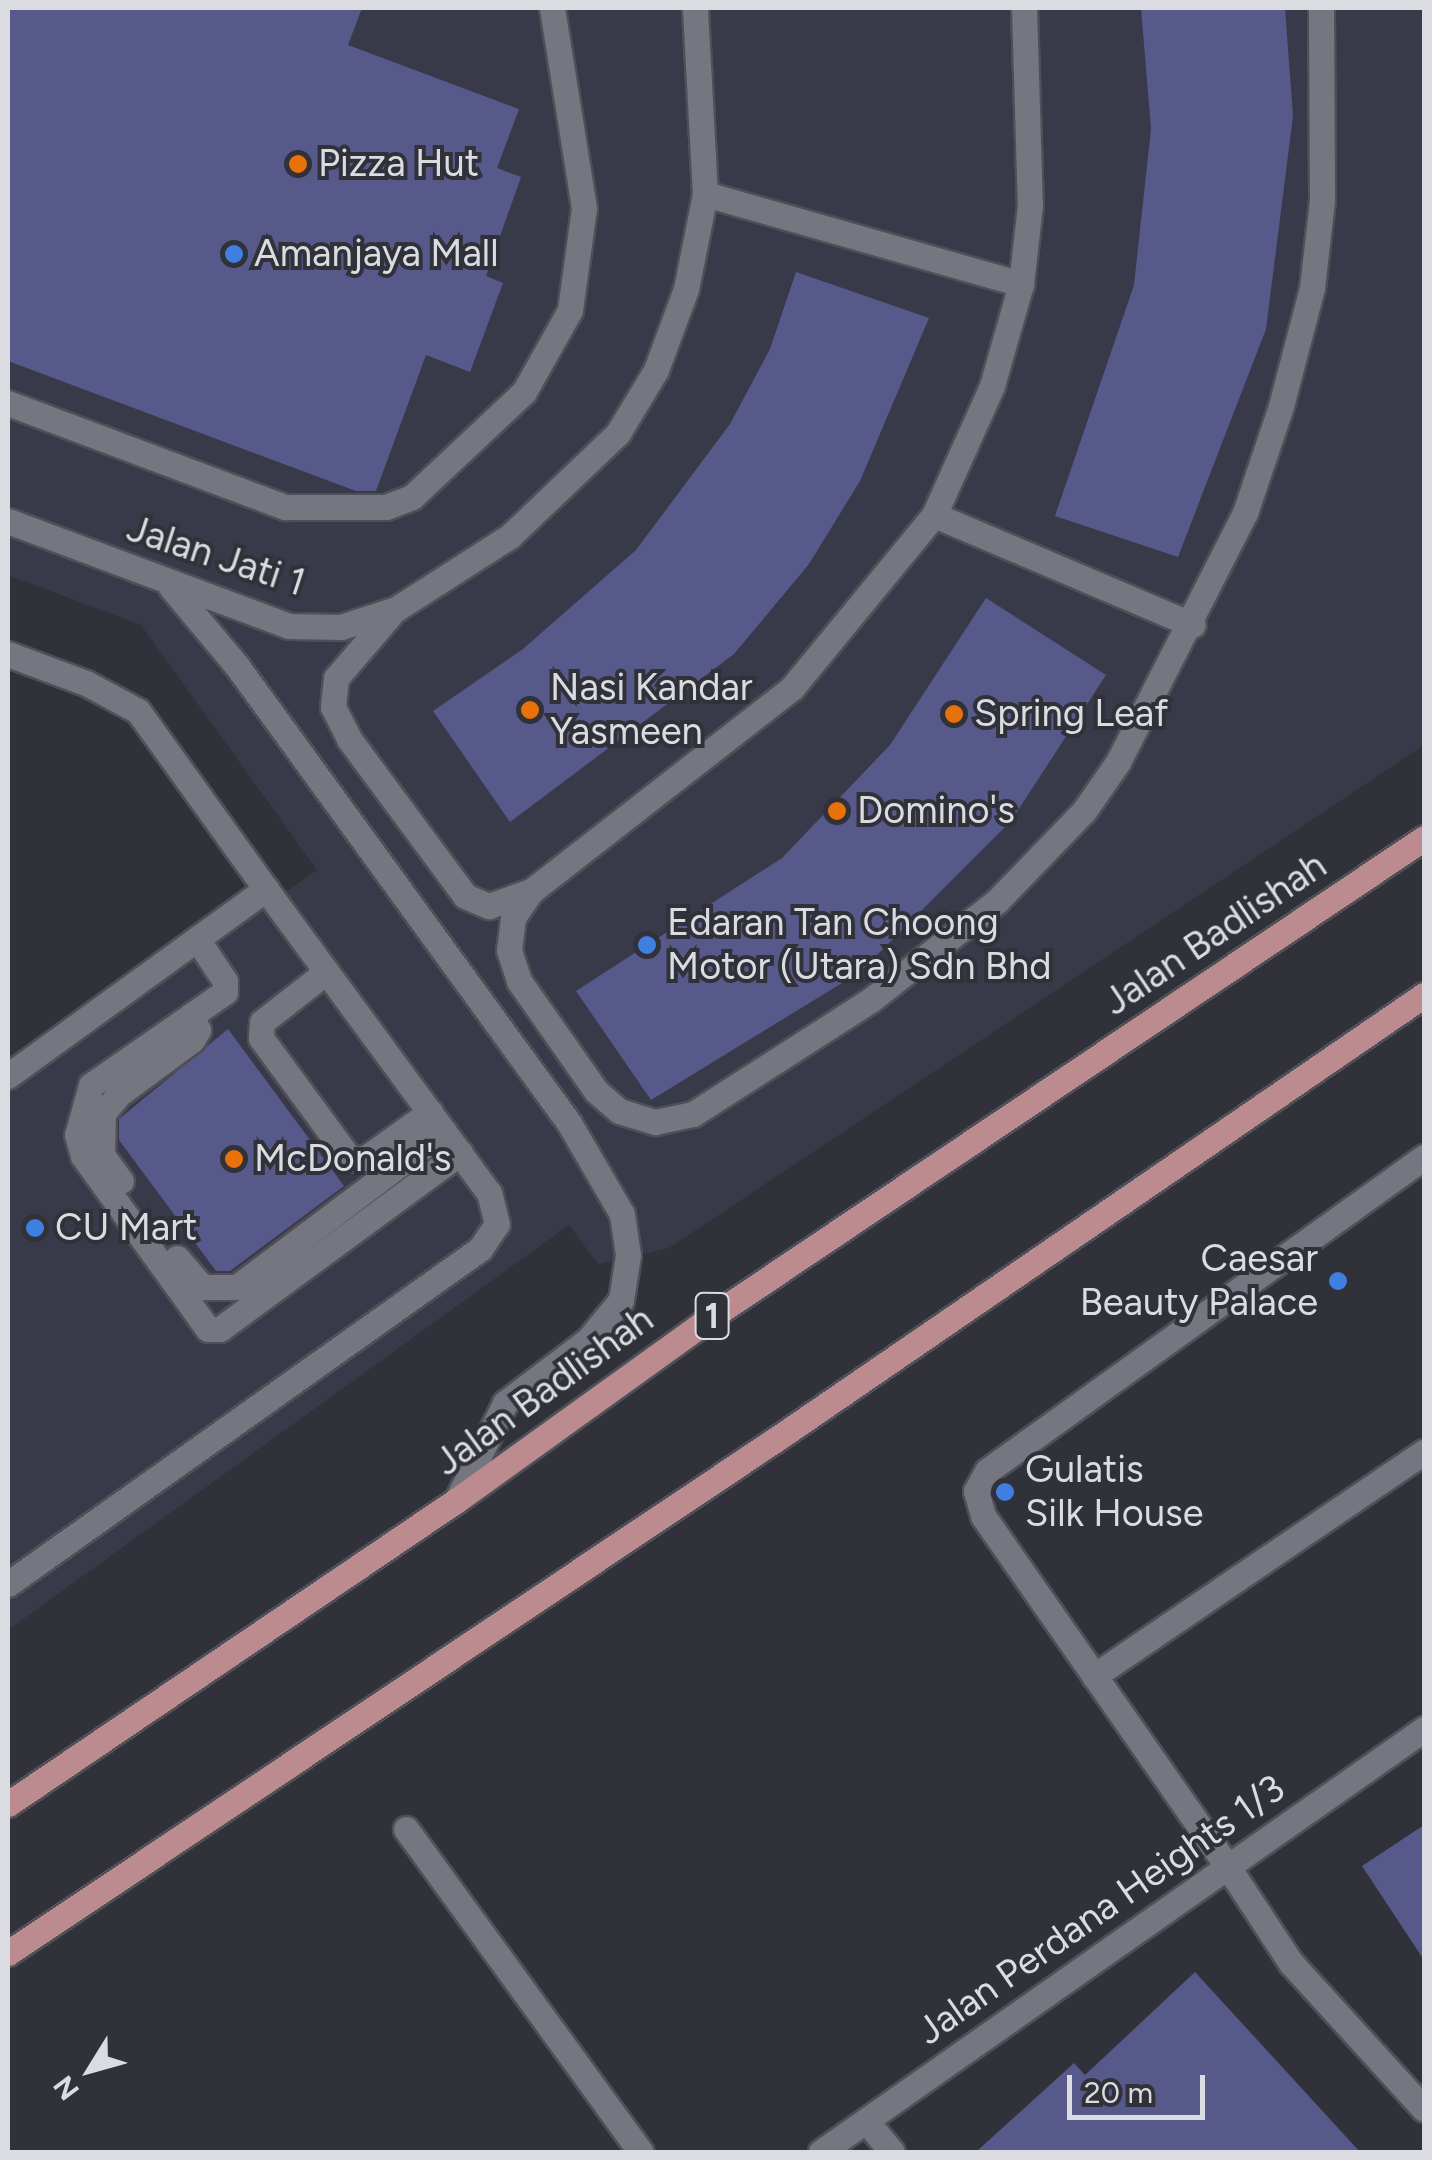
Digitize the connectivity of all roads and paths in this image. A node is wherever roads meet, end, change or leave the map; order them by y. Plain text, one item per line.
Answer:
1 (552, 8) edge
2 (695, 8) edge
3 (1024, 8) edge
4 (1321, 8) edge
5 (705, 194) junction
6 (1020, 284) junction
7 (8, 402) edge
8 (934, 515) junction
9 (8, 521) edge
10 (168, 583) junction
11 (396, 609) junction
12 (1193, 625) junction
13 (8, 654) edge
14 (1424, 838) edge
15 (266, 889) junction
16 (531, 891) junction
17 (197, 939) junction
18 (326, 972) junction
19 (1424, 995) edge
20 (191, 1016) junction
21 (10, 1070) edge
22 (596, 1091) junction
23 (569, 1123) junction
24 (445, 1132) junction
25 (1424, 1156) edge
26 (1424, 1452) edge
27 (457, 1500) junction
28 (8, 1584) edge
29 (1094, 1676) junction
30 (1424, 1729) edge
31 (8, 1804) edge
32 (406, 1830) dead end
33 (1228, 1867) junction
34 (8, 1954) edge
35 (1424, 2109) edge
36 (866, 2121) junction
37 (641, 2152) edge
38 (822, 2152) edge
39 (892, 2152) edge

1 - 7 street
2 - 5 street, Jalan Jati 1
3 - 6 street
4 - 12 street
5 - 6 street
5 - 11 street, Jalan Jati 1
6 - 8 street
8 - 12 street
8 - 16 street
9 - 10 street, Jalan Jati 1
10 - 11 street, Jalan Jati 1
10 - 23 street
11 - 16 street
12 - 22 street
13 - 15 street
14 - 27 main road, Jalan Badlishah / 1
15 - 17 street
15 - 18 street
16 - 22 street
17 - 20 street
17 - 21 street
18 - 24 street
18 - 24 street
19 - 34 main road
20 - 24 street
20 - 24 street
22 - 23 street
23 - 27 street
24 - 28 street
25 - 29 street
26 - 29 street
27 - 31 main road, Jalan Badlishah / 1
29 - 33 street
30 - 33 street, Jalan Perdana Heights 1/3
32 - 37 street
33 - 35 street
33 - 36 street, Jalan Perdana Heights 1/3
36 - 38 street, Jalan Perdana Heights 1/3
36 - 39 street

